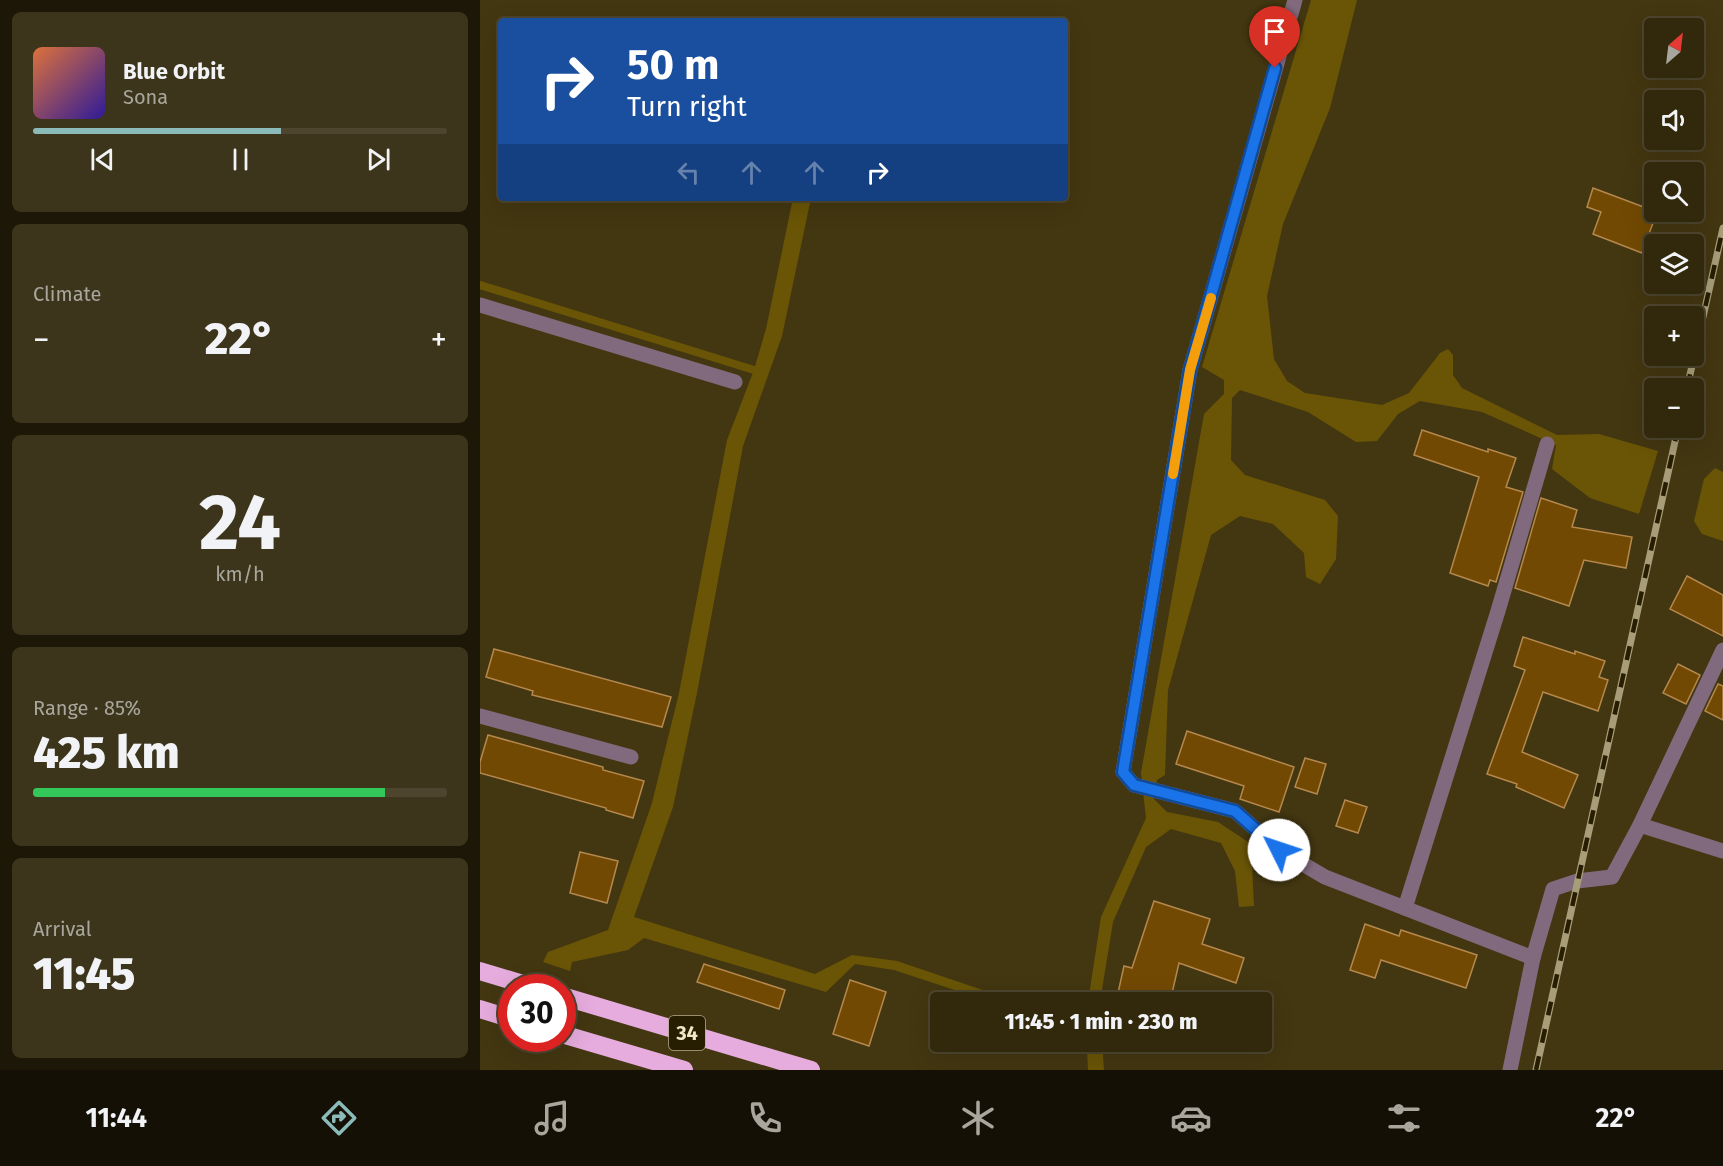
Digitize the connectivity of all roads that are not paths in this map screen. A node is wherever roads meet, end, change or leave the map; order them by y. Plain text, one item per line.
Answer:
1 (1295, 0) edge
2 (480, 305) edge
3 (735, 382) dead end
4 (1547, 444) dead end
5 (1723, 650) edge
6 (480, 716) edge
7 (630, 758) dead end
8 (1640, 825) junction
9 (1723, 851) edge
10 (1405, 908) junction
11 (1533, 958) junction
12 (480, 971) edge
13 (498, 976) edge
14 (576, 1000) edge
15 (480, 1009) edge
16 (498, 1015) edge
17 (576, 1038) edge
18 (684, 1070) edge
19 (811, 1070) edge
20 (1510, 1070) edge

1 - 10 street
2 - 3 street
4 - 10 street
5 - 8 street
6 - 7 street
8 - 9 street
8 - 11 street
10 - 11 street
11 - 20 street
12 - 13 highway
14 - 19 highway, 34
15 - 16 highway
17 - 18 highway, 34

